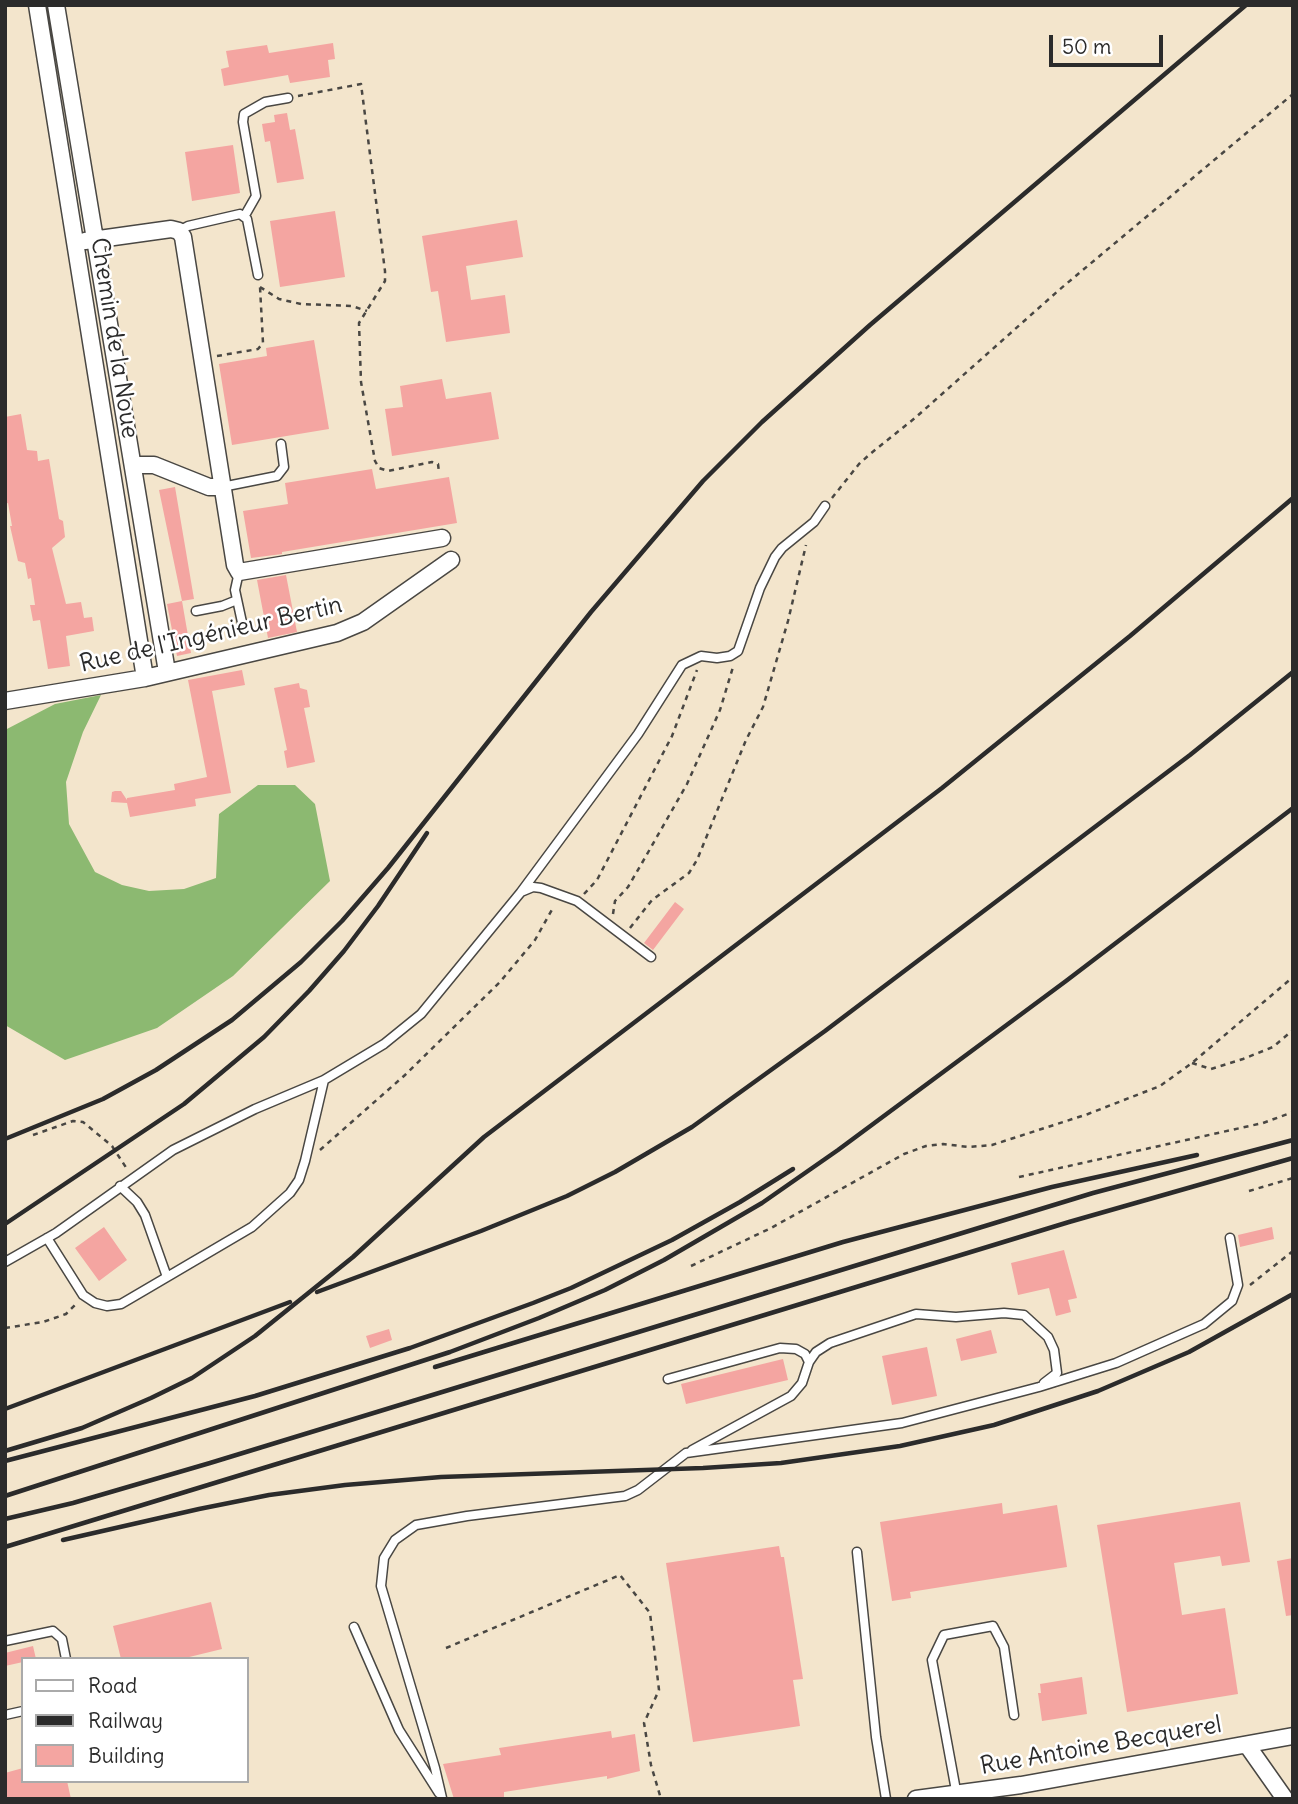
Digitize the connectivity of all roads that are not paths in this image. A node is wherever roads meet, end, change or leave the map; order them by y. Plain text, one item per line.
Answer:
1 (37, 5) edge
2 (56, 5) edge
3 (288, 97) road end
4 (244, 217) junction
5 (179, 231) junction
6 (95, 239) junction
7 (75, 242) junction
8 (258, 275) dead end
9 (281, 444) dead end
10 (133, 465) junction
11 (222, 487) junction
12 (825, 506) road end
13 (442, 538) dead end
14 (451, 560) dead end
15 (239, 572) junction
16 (237, 600) junction
17 (197, 611) dead end
18 (243, 627) dead end
19 (167, 672) junction
20 (145, 678) junction
21 (5, 701) edge
22 (521, 892) junction
23 (651, 957) dead end
24 (324, 1080) junction
25 (120, 1186) junction
26 (47, 1238) junction
27 (1230, 1238) dead end
28 (5, 1262) edge
29 (167, 1277) junction
30 (809, 1362) junction
31 (668, 1379) dead end
32 (1039, 1387) junction
33 (687, 1453) junction
34 (858, 1552) dead end
35 (354, 1626) dead end
36 (5, 1641) edge
37 (66, 1657) edge
38 (1014, 1715) dead end
39 (1293, 1736) edge
40 (1247, 1745) junction
41 (957, 1796) edge
42 (442, 1799) edge
43 (886, 1799) edge
44 (916, 1799) edge
45 (1285, 1799) edge

1 - 7 street, Chemin de la Noue
2 - 6 street, Chemin de la Noue
3 - 4 lane
4 - 5 lane
4 - 8 lane
5 - 6 street
5 - 11 street
6 - 7 street
6 - 10 street, Chemin de la Noue
7 - 20 street, Chemin de la Noue
9 - 11 lane
10 - 11 street
10 - 19 street, Chemin de la Noue
11 - 15 street
12 - 22 lane
13 - 15 street
14 - 19 street, Rue de l'Ingénieur Bertin
15 - 16 lane
16 - 17 lane
16 - 18 lane
19 - 20 street, Rue de l'Ingénieur Bertin
20 - 21 street, Rue de l'Ingénieur Bertin
22 - 23 lane
22 - 24 lane
24 - 25 lane
24 - 29 lane
25 - 26 lane
25 - 29 lane
26 - 28 lane
26 - 29 lane
27 - 32 lane
30 - 31 lane
30 - 32 lane
30 - 33 lane
32 - 33 lane
33 - 42 lane
34 - 43 lane
35 - 42 lane
36 - 37 lane
38 - 41 lane
39 - 40 street, Rue Antoine Becquerel
40 - 41 street, Rue Antoine Becquerel
40 - 45 street
41 - 44 street, Rue Antoine Becquerel

